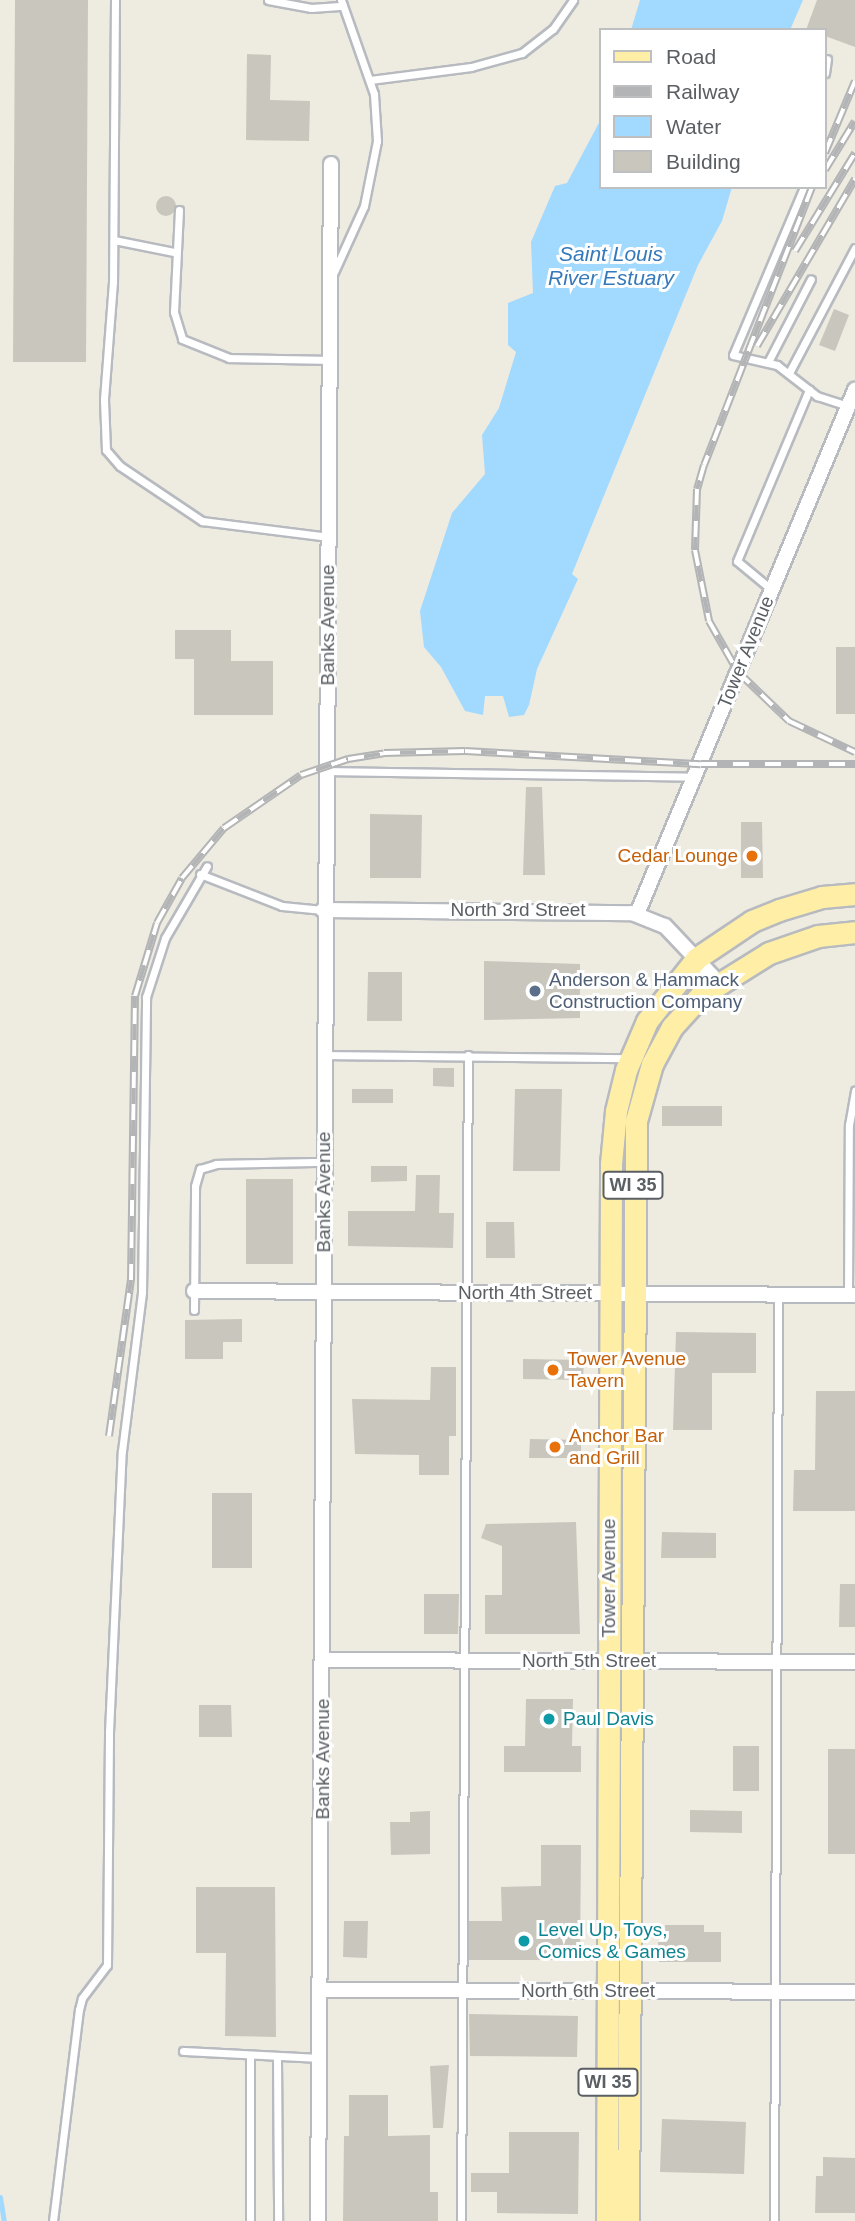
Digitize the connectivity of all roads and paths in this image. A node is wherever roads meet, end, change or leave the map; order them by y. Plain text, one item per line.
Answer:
1 (115, 0) edge
2 (268, 0) edge
3 (573, 0) edge
4 (342, 3) edge
5 (370, 80) junction
6 (331, 164) dead end
7 (803, 189) edge
8 (179, 210) dead end
9 (114, 240) junction
10 (855, 248) edge
11 (174, 252) junction
12 (331, 277) junction
13 (811, 279) dead end
14 (330, 360) junction
15 (768, 362) junction
16 (789, 373) junction
17 (809, 390) junction
18 (855, 390) edge
19 (848, 406) junction
20 (329, 537) junction
21 (772, 590) junction
22 (327, 772) junction
23 (696, 777) junction
24 (207, 866) dead end
25 (200, 874) junction
26 (855, 894) edge
27 (323, 910) junction
28 (637, 914) junction
29 (855, 932) edge
30 (697, 958) junction
31 (718, 982) junction
32 (323, 1055) junction
33 (468, 1055) junction
34 (630, 1058) junction
35 (855, 1091) edge
36 (324, 1162) junction
37 (194, 1291) junction
38 (324, 1292) junction
39 (467, 1293) junction
40 (611, 1293) junction
41 (633, 1293) junction
42 (778, 1294) junction
43 (852, 1295) edge
44 (194, 1310) dead end
45 (323, 1660) junction
46 (465, 1661) junction
47 (619, 1661) junction
48 (776, 1661) junction
49 (855, 1662) edge
50 (322, 1990) junction
51 (462, 1990) junction
52 (618, 1991) junction
53 (777, 1992) junction
54 (855, 1992) edge
55 (183, 2052) dead end
56 (250, 2057) junction
57 (277, 2058) junction
58 (321, 2058) junction
59 (52, 2221) edge
60 (250, 2221) edge
61 (278, 2221) edge
62 (318, 2221) edge
63 (461, 2221) edge
64 (607, 2221) edge
65 (628, 2221) edge
66 (774, 2221) edge

1 - 9 lane
2 - 4 lane
3 - 5 lane
4 - 5 lane
5 - 12 lane
6 - 12 street, Banks Avenue
7 - 15 lane
8 - 11 lane
9 - 11 lane
9 - 20 lane
10 - 16 lane
11 - 14 lane
12 - 14 street, Banks Avenue
13 - 15 lane
14 - 20 street, Banks Avenue
15 - 16 lane
16 - 17 lane
17 - 19 lane
17 - 21 lane
18 - 19 street, Tower Avenue
19 - 21 street, Tower Avenue
20 - 22 street, Banks Avenue
21 - 23 street, Tower Avenue
22 - 23 lane
22 - 27 street, Banks Avenue
23 - 28 street, Tower Avenue
24 - 25 lane
25 - 27 lane
25 - 59 lane
26 - 30 main road, WI 35
27 - 28 street, North 3rd Street
27 - 32 street, Banks Avenue
28 - 30 street, North 3rd Street
29 - 31 main road, WI 35
30 - 31 street, North 3rd Street
30 - 34 main road, Tower Avenue / WI 35
31 - 41 main road, Tower Avenue / WI 35
32 - 33 lane
32 - 36 street, Banks Avenue
33 - 34 lane
33 - 39 lane
34 - 40 main road, Tower Avenue / WI 35
35 - 43 lane
36 - 37 lane
36 - 38 street, Banks Avenue
37 - 38 street, North 4th Street
37 - 44 lane
38 - 39 street, North 4th Street
38 - 45 street, Banks Avenue
39 - 40 street, North 4th Street
39 - 46 lane
40 - 41 street, North 4th Street
40 - 47 main road, Tower Avenue / WI 35
41 - 42 street, North 4th Street
41 - 47 main road, Tower Avenue / WI 35
42 - 43 street, North 4th Street
42 - 48 lane
45 - 46 street, North 5th Street
45 - 50 street, Banks Avenue
46 - 47 street, North 5th Street
46 - 51 lane
47 - 48 street, North 5th Street
47 - 52 main road, Tower Avenue / WI 35
48 - 49 street, North 5th Street
48 - 53 lane
50 - 51 street, North 6th Street
50 - 58 street, Banks Avenue
51 - 52 street, North 6th Street
51 - 63 lane
52 - 53 street, North 6th Street
52 - 64 main road, Tower Avenue / WI 35
52 - 65 main road, Tower Avenue / WI 35
53 - 54 street, North 6th Street
53 - 66 lane
55 - 56 lane
56 - 57 lane
56 - 60 lane
57 - 58 lane
57 - 61 lane
58 - 62 street, Banks Avenue

